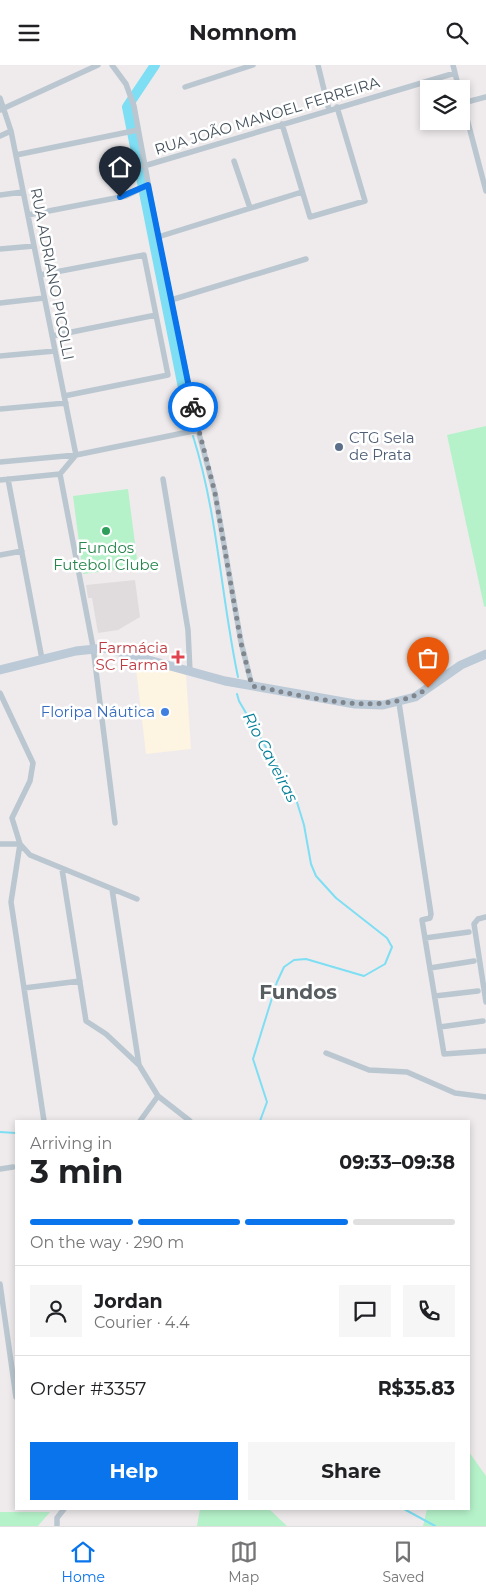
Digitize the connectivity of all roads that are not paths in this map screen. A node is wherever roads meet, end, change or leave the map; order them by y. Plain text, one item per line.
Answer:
1 (98, 65) edge
2 (112, 65) edge
3 (253, 65) edge
4 (318, 65) edge
5 (453, 65) edge
6 (455, 73) junction
7 (457, 80) edge
8 (185, 87) dead end
9 (486, 97) edge
10 (0, 98) edge
11 (470, 101) edge
12 (337, 107) junction
13 (2, 110) edge
14 (329, 110) junction
15 (282, 124) junction
16 (470, 129) edge
17 (137, 130) junction
18 (11, 131) junction
19 (0, 136) edge
20 (16, 155) junction
21 (234, 161) dead end
22 (486, 161) edge
23 (479, 163) junction
24 (144, 166) junction
25 (147, 185) junction
26 (486, 191) edge
27 (23, 192) junction
28 (302, 192) junction
29 (0, 195) edge
30 (250, 208) junction
31 (28, 215) junction
32 (158, 237) junction
33 (34, 246) junction
34 (0, 249) edge
35 (306, 259) dead end
36 (40, 275) junction
37 (44, 298) junction
38 (171, 300) junction
39 (0, 303) edge
40 (156, 315) junction
41 (52, 336) junction
42 (55, 351) junction
43 (0, 356) edge
44 (64, 396) junction
45 (66, 403) junction
46 (0, 409) edge
47 (198, 430) junction
48 (76, 455) junction
49 (0, 462) edge
50 (60, 474) junction
51 (8, 479) junction
52 (163, 479) dead end
53 (0, 480) edge
54 (22, 551) junction
55 (0, 555) edge
56 (93, 647) junction
57 (486, 654) edge
58 (42, 659) junction
59 (0, 670) edge
60 (190, 672) junction
61 (252, 686) junction
62 (0, 693) edge
63 (399, 703) junction
64 (115, 823) dead end
65 (0, 844) edge
66 (20, 844) junction
67 (62, 869) junction
68 (112, 889) junction
69 (137, 899) dead end
70 (486, 917) edge
71 (469, 932) dead end
72 (425, 938) junction
73 (474, 961) dead end
74 (430, 968) junction
75 (80, 981) junction
76 (24, 988) junction
77 (478, 991) dead end
78 (435, 996) junction
79 (486, 1002) edge
80 (483, 1021) dead end
81 (440, 1027) junction
82 (486, 1051) edge
83 (326, 1053) dead end
84 (139, 1065) junction
85 (158, 1096) junction
86 (486, 1097) edge
87 (44, 1120) edge
88 (141, 1120) edge
89 (189, 1120) edge
90 (13, 1167) dead end
91 (0, 1169) edge
92 (0, 1284) edge
93 (15, 1390) edge
94 (63, 1510) edge
95 (57, 1526) edge

1 - 13 street
2 - 17 street
3 - 8 street
4 - 14 street
5 - 6 street
6 - 7 street
6 - 12 street, RUA JOÃO MANOEL FERREIRA
9 - 11 street
10 - 13 street, RUA ADRIANO PICOLLI
12 - 14 street, RUA JOÃO MANOEL FERREIRA
12 - 28 street
13 - 18 street, RUA ADRIANO PICOLLI
14 - 15 street, RUA JOÃO MANOEL FERREIRA
15 - 24 street, RUA JOÃO MANOEL FERREIRA
15 - 28 street
16 - 23 street
17 - 20 street
17 - 24 street
18 - 19 street
18 - 20 street, RUA ADRIANO PICOLLI
20 - 27 street, RUA ADRIANO PICOLLI
21 - 30 street
22 - 23 street
23 - 26 street
24 - 25 street
25 - 31 street
25 - 32 street
27 - 29 street
27 - 31 street, RUA ADRIANO PICOLLI
28 - 30 street
30 - 32 street
31 - 33 street, RUA ADRIANO PICOLLI
32 - 38 street
33 - 34 street
33 - 36 street, RUA ADRIANO PICOLLI
35 - 38 street
36 - 37 street, RUA ADRIANO PICOLLI
36 - 40 street
37 - 39 street
37 - 41 street, RUA ADRIANO PICOLLI
38 - 47 street
40 - 41 street
40 - 44 street
41 - 42 street, RUA ADRIANO PICOLLI
42 - 43 street
42 - 44 street, RUA ADRIANO PICOLLI
44 - 45 street, RUA ADRIANO PICOLLI
45 - 46 street
45 - 48 street, RUA ADRIANO PICOLLI
47 - 48 street
47 - 61 street
48 - 49 street
48 - 50 street
50 - 51 street
50 - 56 street
51 - 53 street
51 - 54 street
52 - 60 street
54 - 55 street
54 - 58 street
56 - 58 main road
56 - 60 main road
56 - 64 street
57 - 63 main road
58 - 59 main road
60 - 61 main road
61 - 63 main road
62 - 66 street
63 - 72 street
65 - 66 street
66 - 67 street
66 - 76 street
67 - 68 street
67 - 75 street
68 - 69 street
68 - 84 street
70 - 79 street
71 - 72 street
72 - 74 street
73 - 74 street
74 - 78 street
75 - 76 street
75 - 84 street
76 - 87 street
77 - 78 street
78 - 81 street
80 - 81 street
81 - 82 street
83 - 86 street
84 - 85 street
85 - 88 street
85 - 89 street
90 - 91 street
92 - 93 street
94 - 95 street

